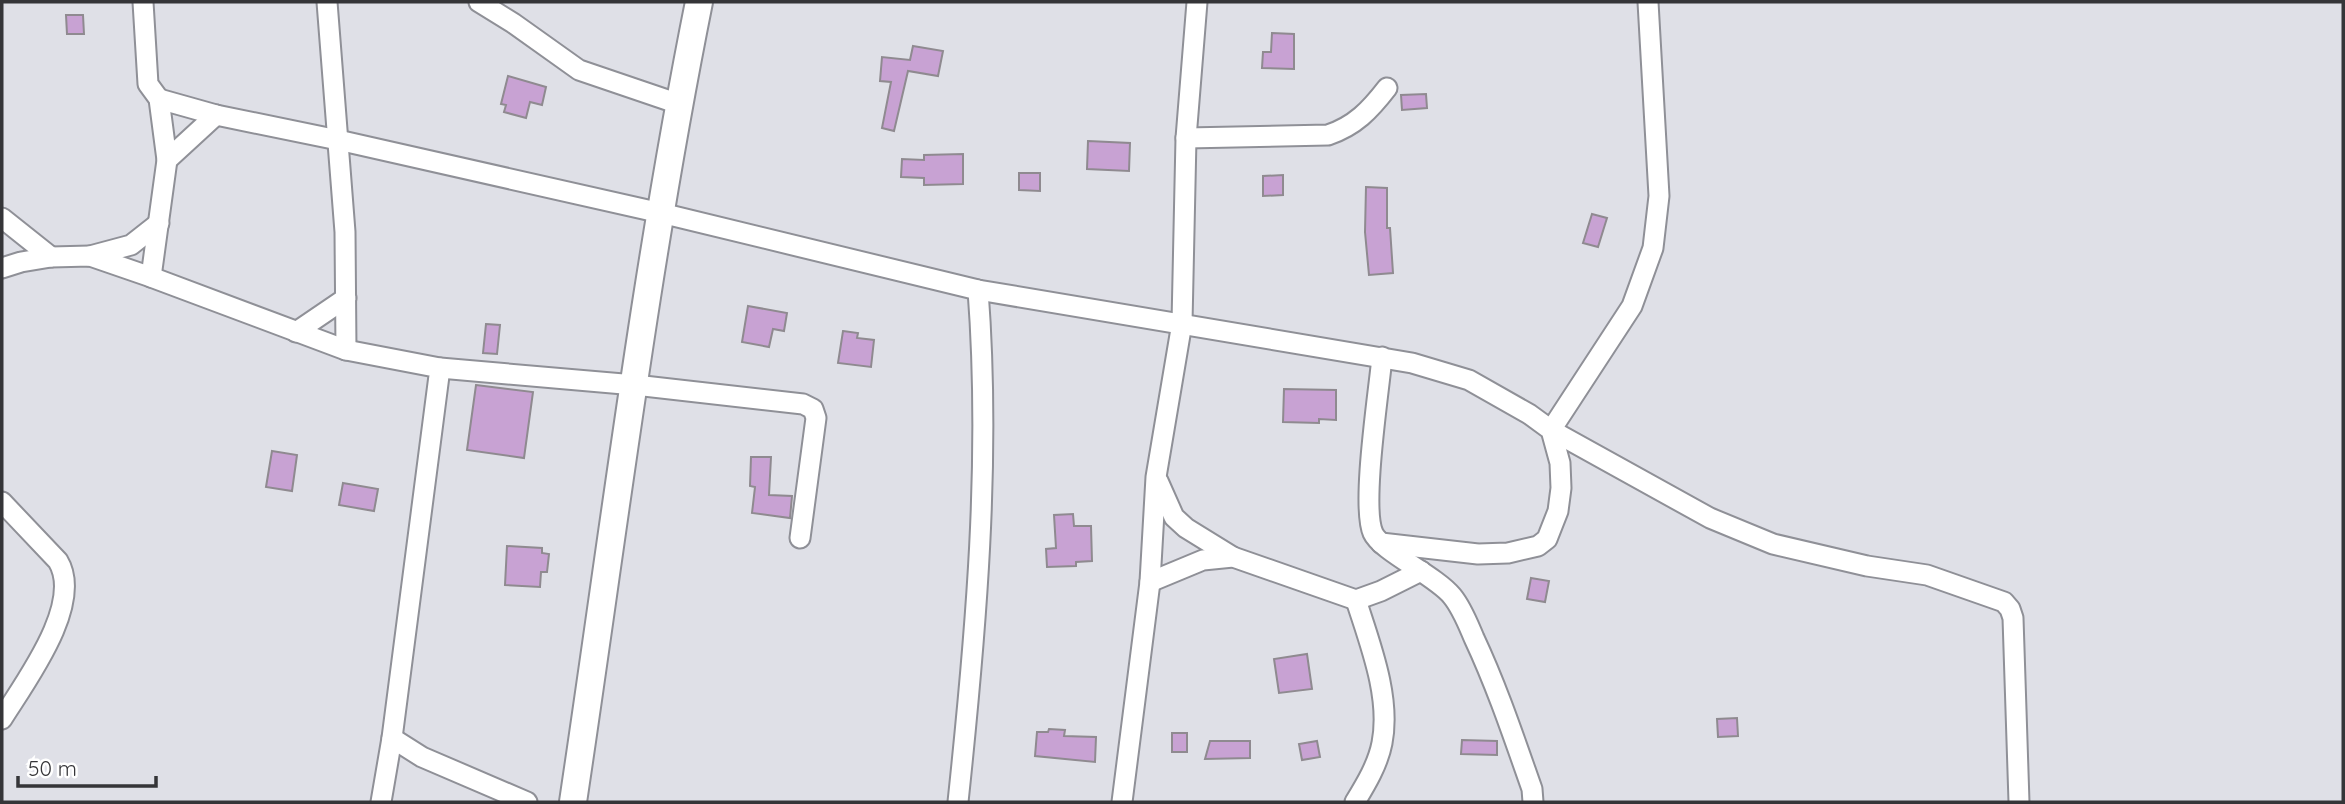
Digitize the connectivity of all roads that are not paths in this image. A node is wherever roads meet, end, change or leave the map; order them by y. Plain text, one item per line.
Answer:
1 (144, 2) edge
2 (327, 2) edge
3 (480, 2) edge
4 (699, 2) edge
5 (1197, 2) edge
6 (1648, 2) edge
7 (1387, 88) dead end
8 (159, 99) junction
9 (679, 104) junction
10 (216, 115) junction
11 (1185, 138) junction
12 (338, 139) junction
13 (167, 160) junction
14 (661, 213) junction
15 (2, 218) edge
16 (159, 223) junction
17 (90, 256) junction
18 (51, 257) junction
19 (2, 268) edge
20 (151, 277) junction
21 (978, 290) junction
22 (346, 298) junction
23 (1182, 323) junction
24 (296, 332) junction
25 (346, 351) junction
26 (1382, 357) junction
27 (440, 368) junction
28 (635, 385) junction
29 (1551, 430) junction
30 (1156, 477) junction
31 (2, 502) edge
32 (800, 538) dead end
33 (1381, 543) junction
34 (1233, 557) junction
35 (1421, 571) junction
36 (1150, 582) junction
37 (1356, 600) junction
38 (2, 719) edge
39 (392, 738) junction
40 (381, 802) edge
41 (527, 802) edge
42 (573, 802) edge
43 (958, 802) edge
44 (1122, 802) edge
45 (1355, 802) edge
46 (1533, 802) edge
47 (2019, 802) edge

1 - 8 street
2 - 12 street
3 - 9 street
4 - 9 street
5 - 11 street
6 - 29 street
7 - 11 street
8 - 10 street
8 - 13 street
9 - 14 street
10 - 12 street
10 - 13 street
11 - 23 street
12 - 14 street
12 - 22 street
13 - 16 street
14 - 21 street
14 - 28 street
15 - 18 street
16 - 17 street
16 - 20 street
17 - 18 street
17 - 20 street
18 - 19 street
20 - 24 street
21 - 23 street
21 - 43 street
22 - 24 street
22 - 25 street
23 - 26 street
23 - 30 street
24 - 25 street
25 - 27 street
26 - 29 street
26 - 33 street
27 - 28 street
27 - 39 street
28 - 32 street
28 - 42 street
29 - 33 street
29 - 47 street
30 - 34 street
30 - 36 street
31 - 38 street
33 - 35 street
34 - 36 street
34 - 37 street
35 - 37 street
35 - 46 street
36 - 44 street
37 - 45 street
39 - 40 street
39 - 41 street

